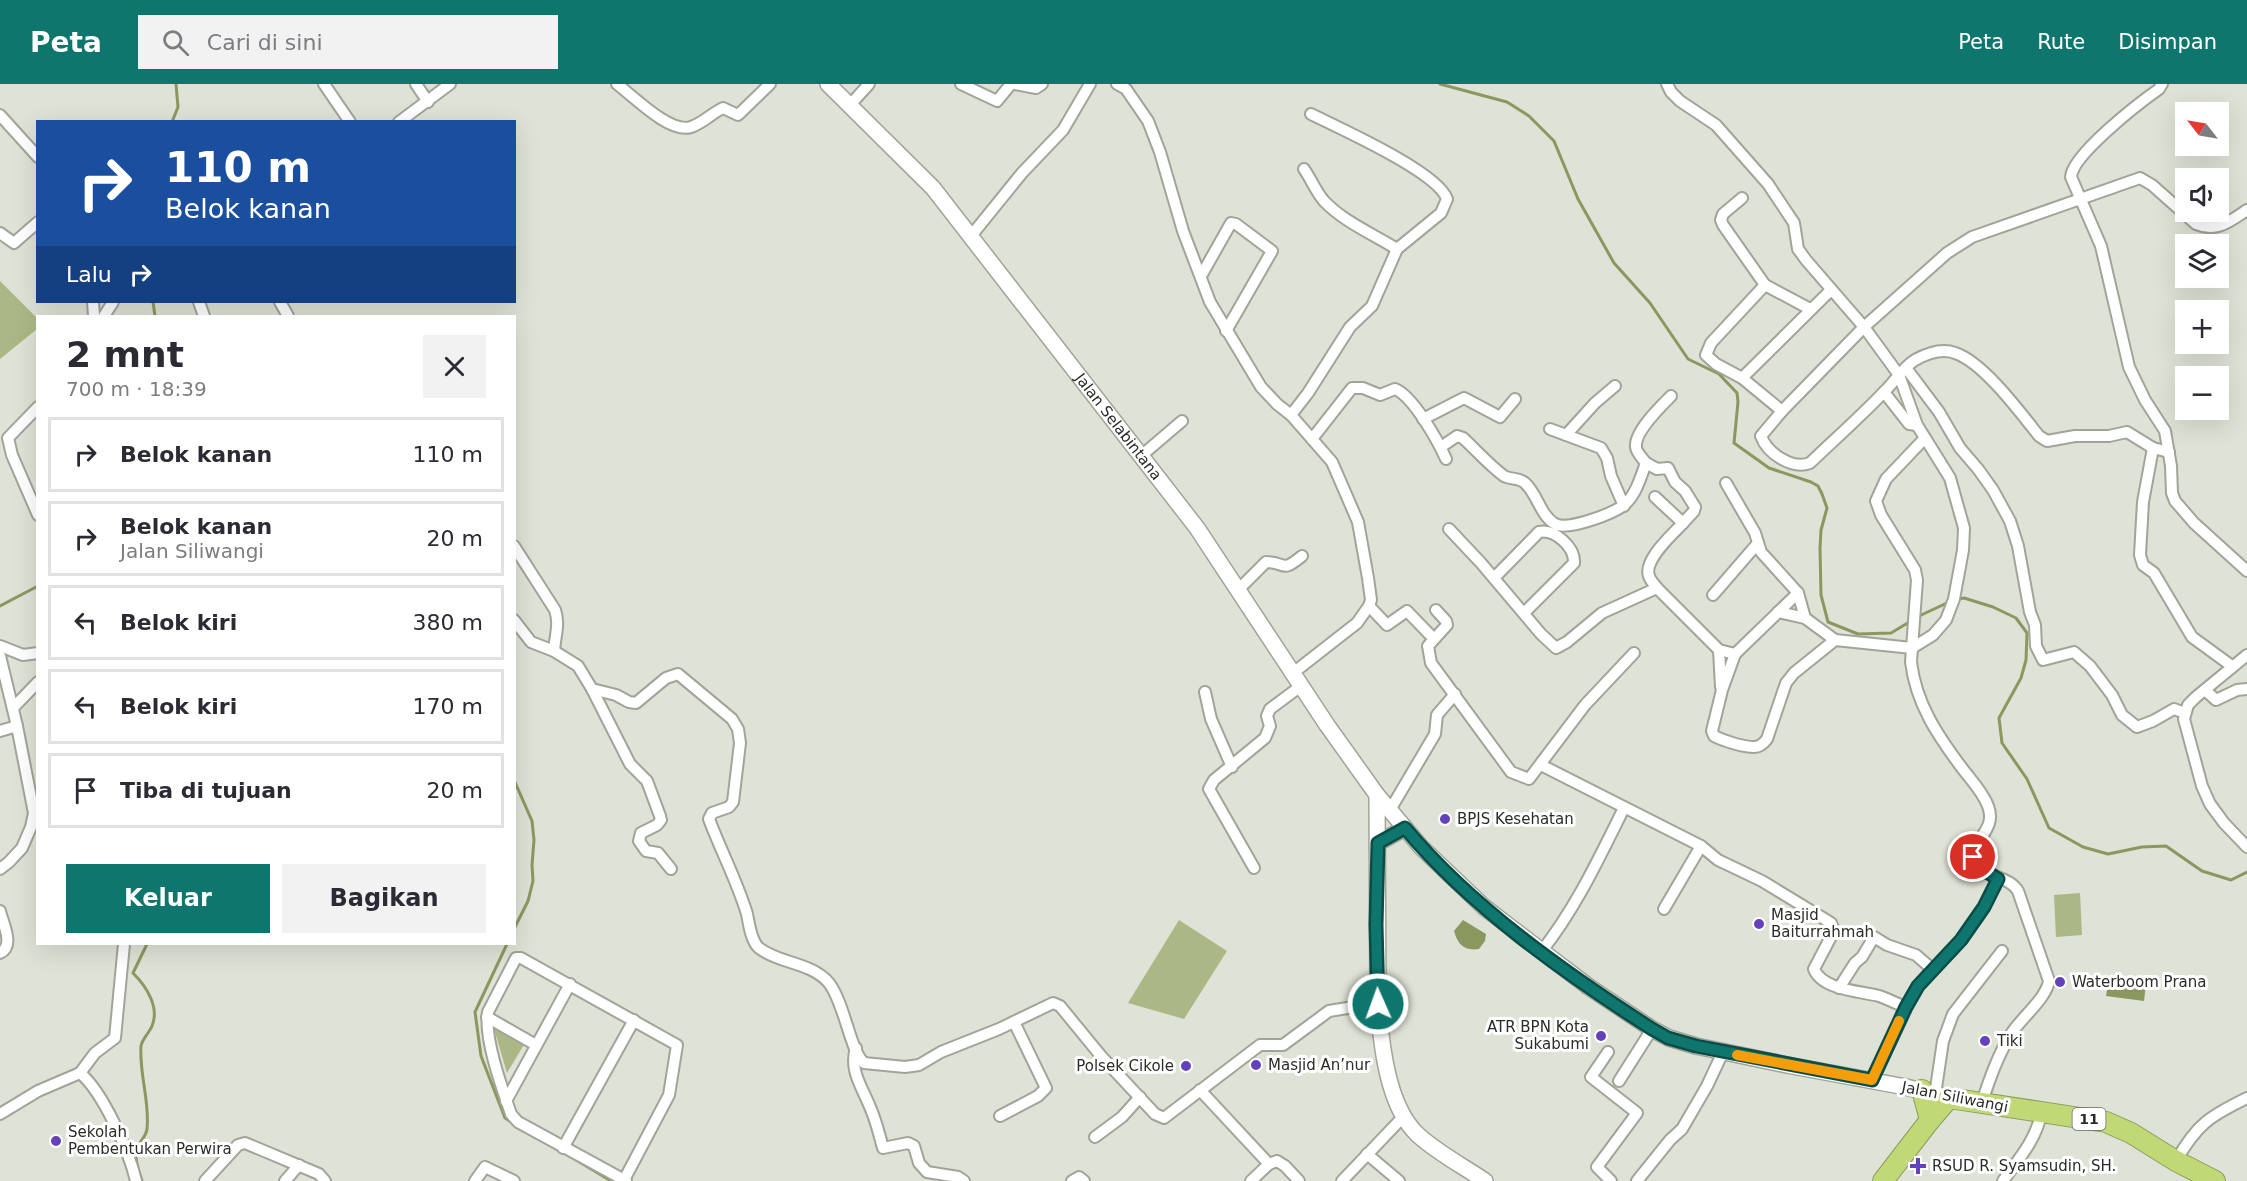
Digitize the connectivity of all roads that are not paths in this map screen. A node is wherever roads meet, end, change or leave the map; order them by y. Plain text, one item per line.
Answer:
1 (324, 84) edge
2 (416, 84) edge
3 (450, 84) edge
4 (616, 84) edge
5 (770, 84) edge
6 (828, 84) edge
7 (869, 84) edge
8 (961, 84) edge
9 (1013, 84) edge
10 (1042, 84) edge
11 (1090, 84) edge
12 (1117, 84) edge
13 (1667, 84) edge
14 (2162, 84) edge
15 (428, 102) junction
16 (850, 105) junction
17 (1311, 114) dead end
18 (0, 115) edge
19 (349, 120) edge
20 (402, 120) edge
21 (36, 155) edge
22 (1304, 169) dead end
23 (1742, 198) dead end
24 (2080, 200) junction
25 (2247, 210) edge
26 (36, 224) edge
27 (0, 233) edge
28 (971, 236) junction
29 (1397, 249) junction
30 (1201, 276) junction
31 (1766, 285) junction
32 (1831, 290) junction
33 (1810, 309) junction
34 (1864, 327) junction
35 (1226, 330) junction
36 (1903, 371) junction
37 (1742, 378) junction
38 (1615, 386) dead end
39 (1884, 392) junction
40 (1671, 396) dead end
41 (1515, 399) dead end
42 (36, 408) edge
43 (1782, 411) junction
44 (1291, 415) junction
45 (1423, 419) junction
46 (1182, 422) dead end
47 (1917, 425) junction
48 (1550, 429) dead end
49 (4, 435) edge
50 (1566, 435) junction
51 (1925, 438) junction
52 (1312, 439) junction
53 (1441, 447) junction
54 (2153, 448) junction
55 (2169, 452) junction
56 (1141, 456) junction
57 (1446, 459) dead end
58 (1646, 463) junction
59 (1726, 483) dead end
60 (1655, 497) dead end
61 (1624, 506) junction
62 (36, 511) edge
63 (1683, 523) junction
64 (1449, 529) dead end
65 (1758, 543) junction
66 (516, 549) edge
67 (1302, 556) dead end
68 (2247, 571) edge
69 (1494, 578) junction
70 (1657, 588) junction
71 (1238, 590) junction
72 (1798, 593) junction
73 (1713, 595) dead end
74 (1370, 606) junction
75 (1436, 610) dead end
76 (1778, 612) junction
77 (1524, 613) junction
78 (1805, 618) junction
79 (516, 623) edge
80 (1433, 638) junction
81 (1835, 640) junction
82 (0, 646) edge
83 (1912, 648) junction
84 (1719, 650) junction
85 (554, 651) junction
86 (1634, 652) dead end
87 (36, 653) edge
88 (1735, 654) junction
89 (2247, 655) edge
90 (0, 661) edge
91 (2231, 668) junction
92 (1297, 680) junction
93 (36, 684) edge
94 (592, 689) junction
95 (2247, 689) edge
96 (1722, 690) junction
97 (2205, 690) junction
98 (1205, 692) dead end
99 (1455, 694) junction
100 (13, 708) junction
101 (2185, 713) junction
102 (17, 726) junction
103 (0, 731) edge
104 (1541, 765) junction
105 (1232, 767) junction
106 (1377, 795) junction
107 (1624, 808) junction
108 (1390, 810) junction
109 (1405, 828) junction
110 (1378, 843) junction
111 (1701, 846) junction
112 (2247, 847) edge
113 (1254, 868) dead end
114 (0, 869) edge
115 (671, 869) dead end
116 (1998, 879) junction
117 (1664, 909) dead end
118 (0, 911) edge
119 (124, 945) edge
120 (2002, 951) dead end
121 (1541, 952) junction
122 (0, 953) edge
123 (1932, 969) junction
124 (570, 984) junction
125 (1839, 988) junction
126 (1378, 1004) junction
127 (1906, 1007) junction
128 (487, 1017) junction
129 (634, 1020) junction
130 (1014, 1022) junction
131 (1652, 1029) junction
132 (536, 1045) junction
133 (856, 1048) junction
134 (1608, 1052) dead end
135 (1723, 1052) junction
136 (80, 1073) junction
137 (1872, 1080) junction
138 (1619, 1081) dead end
139 (1200, 1090) junction
140 (1936, 1095) junction
141 (1140, 1097) junction
142 (2247, 1098) edge
143 (507, 1101) junction
144 (1982, 1102) junction
145 (0, 1114) edge
146 (2041, 1114) junction
147 (1000, 1116) dead end
148 (1403, 1117) junction
149 (1095, 1137) dead end
150 (563, 1148) junction
151 (1367, 1154) junction
152 (2176, 1161) junction
153 (1269, 1164) junction
154 (299, 1165) junction
155 (136, 1181) edge
156 (204, 1181) edge
157 (285, 1181) edge
158 (325, 1181) edge
159 (475, 1181) edge
160 (514, 1181) edge
161 (625, 1181) edge
162 (964, 1181) edge
163 (1072, 1181) edge
164 (1084, 1181) edge
165 (1251, 1181) edge
166 (1299, 1181) edge
167 (1342, 1181) edge
168 (1399, 1181) edge
169 (1485, 1181) edge
170 (1611, 1181) edge
171 (1637, 1181) edge
172 (1882, 1181) edge
173 (2003, 1181) edge
174 (2215, 1181) edge

1 - 19 street
2 - 15 street
3 - 15 street
4 - 5 street
6 - 16 street, Jalan Selabintana
7 - 16 street
8 - 9 street
9 - 10 street
11 - 28 street
12 - 30 street
13 - 32 street
14 - 24 street
15 - 20 street
16 - 28 street, Jalan Selabintana
17 - 29 street
18 - 21 street
22 - 29 street
23 - 31 street
24 - 25 street
24 - 34 street
24 - 55 street
26 - 27 street
28 - 56 street, Jalan Selabintana
29 - 44 street
30 - 35 street
30 - 35 street
31 - 33 street
31 - 37 street
32 - 33 street
32 - 34 street
33 - 37 street
34 - 36 street
34 - 43 street
35 - 44 street
36 - 39 street
36 - 47 street
36 - 54 street
36 - 101 street
37 - 43 street
38 - 50 street
39 - 43 street
39 - 47 street
40 - 58 street
41 - 45 street
42 - 49 street
44 - 52 street
45 - 52 street
45 - 53 street
46 - 56 street
47 - 51 street
48 - 50 street
49 - 62 street
50 - 61 street
51 - 83 street
51 - 83 street
52 - 74 street
53 - 57 street
53 - 61 street
54 - 55 street
54 - 91 street
55 - 68 street
56 - 71 street, Jalan Selabintana
58 - 61 street
58 - 63 street
59 - 65 street
60 - 63 street
63 - 70 street
64 - 69 street
65 - 72 street
65 - 73 street
66 - 85 street
67 - 71 street
69 - 77 street
69 - 77 street
70 - 77 street
70 - 84 street
71 - 92 street, Jalan Selabintana
72 - 76 street
72 - 78 street
74 - 80 street
74 - 92 street
75 - 80 street
76 - 78 street
76 - 88 street
78 - 81 street
79 - 85 street
80 - 99 street
81 - 83 street
81 - 96 street
82 - 87 street
83 - 116 street
84 - 88 street
84 - 96 street
85 - 94 street
86 - 104 street
88 - 96 street
89 - 91 street
90 - 100 street
91 - 97 street
92 - 105 street
92 - 106 street, Jalan Selabintana
93 - 100 street
94 - 115 street
94 - 133 street
95 - 97 street
97 - 101 street
98 - 105 street
99 - 104 street
99 - 108 street
100 - 102 street
101 - 112 street
102 - 103 street
102 - 114 street
104 - 107 street
105 - 113 street
106 - 108 street, Jalan Siliwangi
106 - 110 street
107 - 111 street
107 - 121 street
108 - 109 street, Jalan Siliwangi
109 - 110 street
109 - 121 street, Jalan Siliwangi
110 - 126 street
111 - 117 street
111 - 125 street
116 - 123 street
116 - 144 street
118 - 122 street
119 - 136 street
120 - 140 street
121 - 131 street, Jalan Siliwangi
123 - 125 street
123 - 127 street
124 - 128 street
124 - 129 street
124 - 132 street
125 - 127 street
126 - 139 street
126 - 148 street
127 - 137 street
128 - 132 street
128 - 143 street
129 - 150 street
129 - 161 street
130 - 133 street
130 - 141 street
130 - 147 street
131 - 135 street, Jalan Siliwangi
131 - 138 street
132 - 143 street
133 - 162 street
134 - 170 street
135 - 137 street, Jalan Siliwangi
135 - 171 street
136 - 145 street
136 - 155 street
137 - 140 street, Jalan Siliwangi
139 - 141 street
139 - 153 street
140 - 144 highway, Jalan Siliwangi / 11
140 - 172 highway
141 - 149 street
142 - 152 street
143 - 150 street
144 - 146 highway, Jalan Siliwangi / 11
146 - 152 highway, Jalan Siliwangi / 11
146 - 173 street
148 - 151 street
148 - 169 street
150 - 161 street
151 - 167 street
151 - 168 street
152 - 174 highway, Jalan Siliwangi / 11
153 - 165 street
153 - 166 street
154 - 156 street
154 - 157 street
154 - 158 street
159 - 160 street
163 - 164 street

